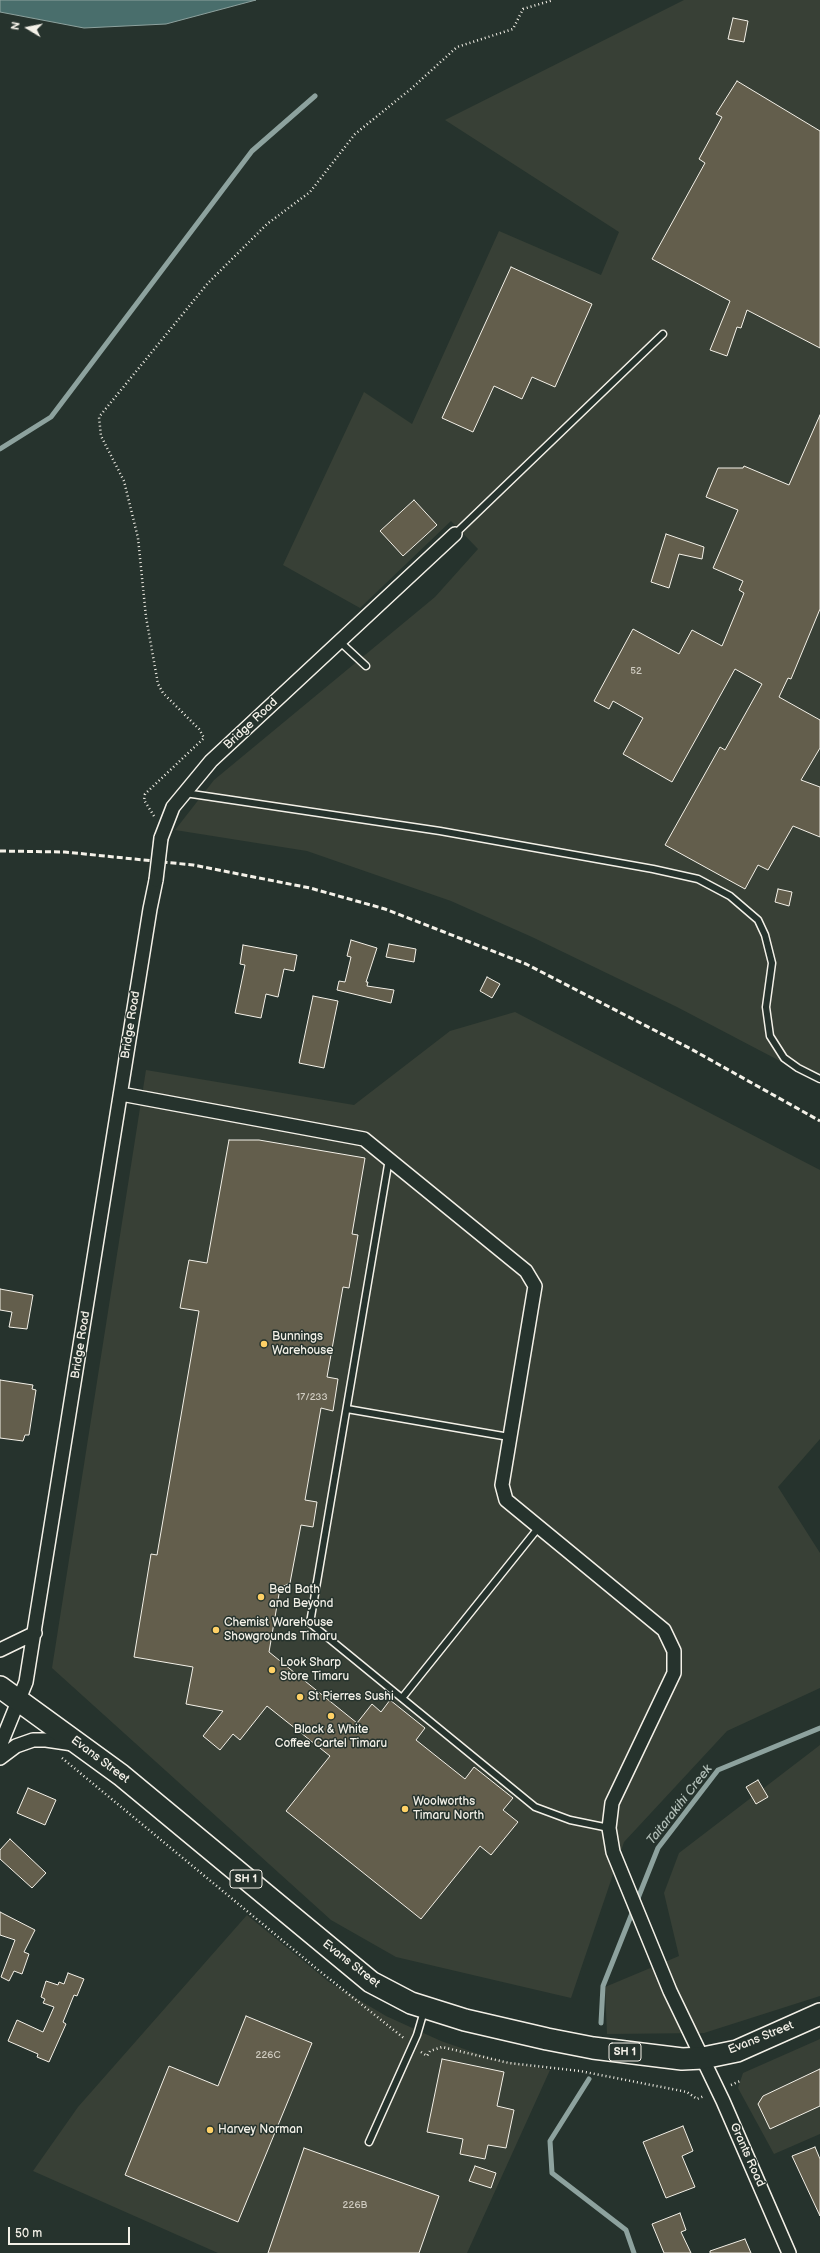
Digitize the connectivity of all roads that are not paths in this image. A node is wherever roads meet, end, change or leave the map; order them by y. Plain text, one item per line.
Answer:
1 (663, 334) dead end
2 (455, 534) joint
3 (339, 641) junction
4 (366, 666) dead end
5 (185, 793) junction
6 (820, 1079) edge
7 (121, 1094) junction
8 (389, 1159) junction
9 (347, 1409) junction
10 (509, 1437) junction
11 (538, 1527) junction
12 (34, 1633) junction
13 (0, 1650) edge
14 (0, 1687) edge
15 (402, 1698) junction
16 (19, 1700) junction
17 (0, 1746) edge
18 (81, 1746) junction
19 (0, 1758) edge
20 (609, 1828) junction
21 (425, 2008) junction
22 (820, 2014) edge
23 (703, 2058) junction
24 (369, 2142) dead end
25 (789, 2253) edge

1 - 2 lane
2 - 3 street, Bridge Road
3 - 4 lane
3 - 5 street, Bridge Road
5 - 6 lane
5 - 7 street, Bridge Road, bridge
7 - 8 street, Grants Road
7 - 12 street, Bridge Road
8 - 9 lane
8 - 10 street, Grants Road
9 - 10 lane
9 - 15 lane
10 - 11 street, Grants Road
11 - 15 lane
11 - 20 street, Grants Road
12 - 13 street
12 - 16 street, Bridge Road
14 - 16 highway, SH 1
15 - 20 lane
16 - 17 street, Bridge Road
16 - 18 highway, Evans Street / SH 1
18 - 19 street
18 - 21 highway, Evans Street / SH 1
20 - 23 street, Grants Road
21 - 23 highway, Evans Street / SH 1
21 - 24 lane
22 - 23 highway, Evans Street / SH 1
23 - 25 street, Grants Road

